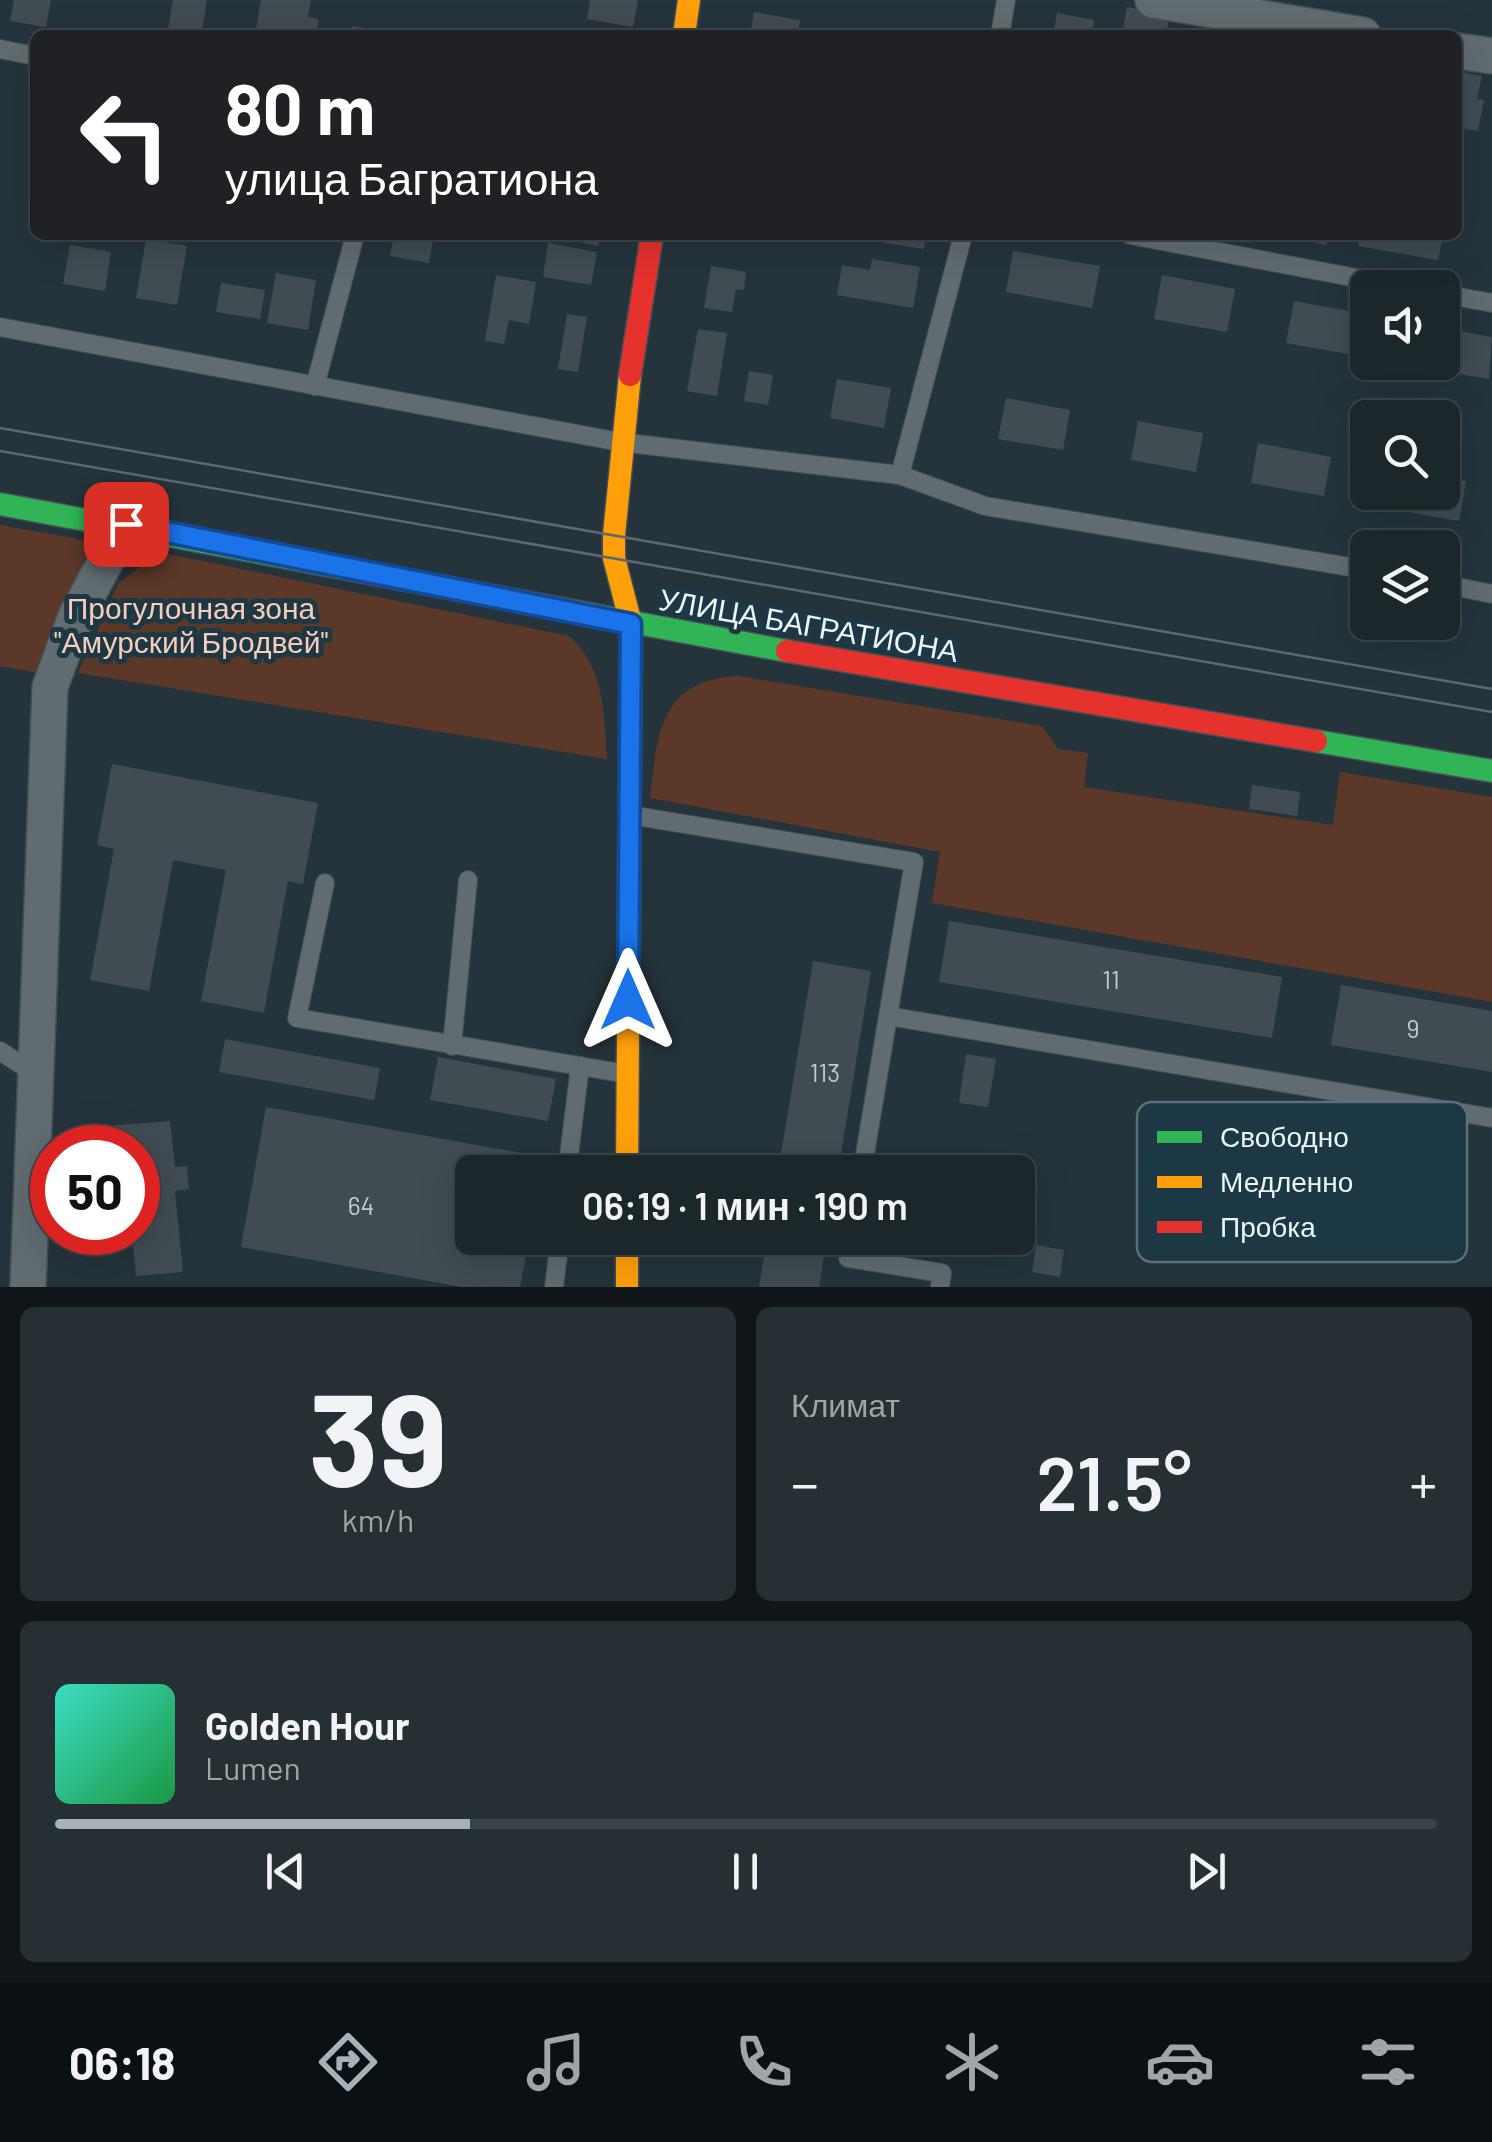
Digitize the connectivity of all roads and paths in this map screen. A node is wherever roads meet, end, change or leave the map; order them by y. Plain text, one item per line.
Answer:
1 (690, 0) edge
2 (1006, 0) edge
3 (1153, 0) edge
4 (685, 30) edge
5 (1001, 30) edge
6 (1333, 30) edge
7 (0, 49) edge
8 (1462, 52) edge
9 (30, 55) edge
10 (1492, 56) edge
11 (353, 240) edge
12 (651, 240) edge
13 (963, 240) edge
14 (1156, 240) edge
15 (1350, 277) edge
16 (1460, 297) edge
17 (1492, 303) edge
18 (0, 327) edge
19 (316, 386) junction
20 (620, 442) junction
21 (900, 475) junction
22 (0, 504) edge
23 (126, 524) junction
24 (1350, 567) edge
25 (1460, 588) edge
26 (1492, 594) edge
27 (631, 624) junction
28 (1492, 770) edge
29 (630, 815) junction
30 (468, 880) dead end
31 (325, 883) dead end
32 (888, 1016) junction
33 (452, 1046) junction
34 (0, 1051) edge
35 (580, 1066) junction
36 (34, 1074) junction
37 (628, 1074) junction
38 (1397, 1102) edge
39 (1467, 1114) edge
40 (1492, 1118) edge
41 (570, 1155) edge
42 (628, 1155) edge
43 (865, 1155) edge
44 (558, 1255) edge
45 (627, 1255) edge
46 (848, 1255) edge
47 (28, 1287) edge
48 (554, 1287) edge
49 (627, 1287) edge
50 (940, 1287) edge

1 - 4 main road
2 - 5 lane
3 - 6 street
7 - 9 lane
8 - 10 street
11 - 19 lane
12 - 20 main road
13 - 21 lane
14 - 15 lane
16 - 17 lane
18 - 19 lane
19 - 20 lane
20 - 21 lane
20 - 27 main road
21 - 24 lane
22 - 23 main road, УЛИЦА БАГРАТИОНА
23 - 27 main road, УЛИЦА БАГРАТИОНА
23 - 36 street
25 - 26 lane
27 - 28 main road, УЛИЦА БАГРАТИОНА
27 - 29 main road
29 - 32 lane
29 - 37 main road
30 - 33 lane
31 - 33 lane
32 - 38 lane
32 - 43 lane
33 - 35 lane
34 - 36 lane
35 - 37 lane
35 - 41 lane
36 - 47 street
37 - 42 main road
39 - 40 lane
44 - 48 lane
45 - 49 main road
46 - 50 lane

